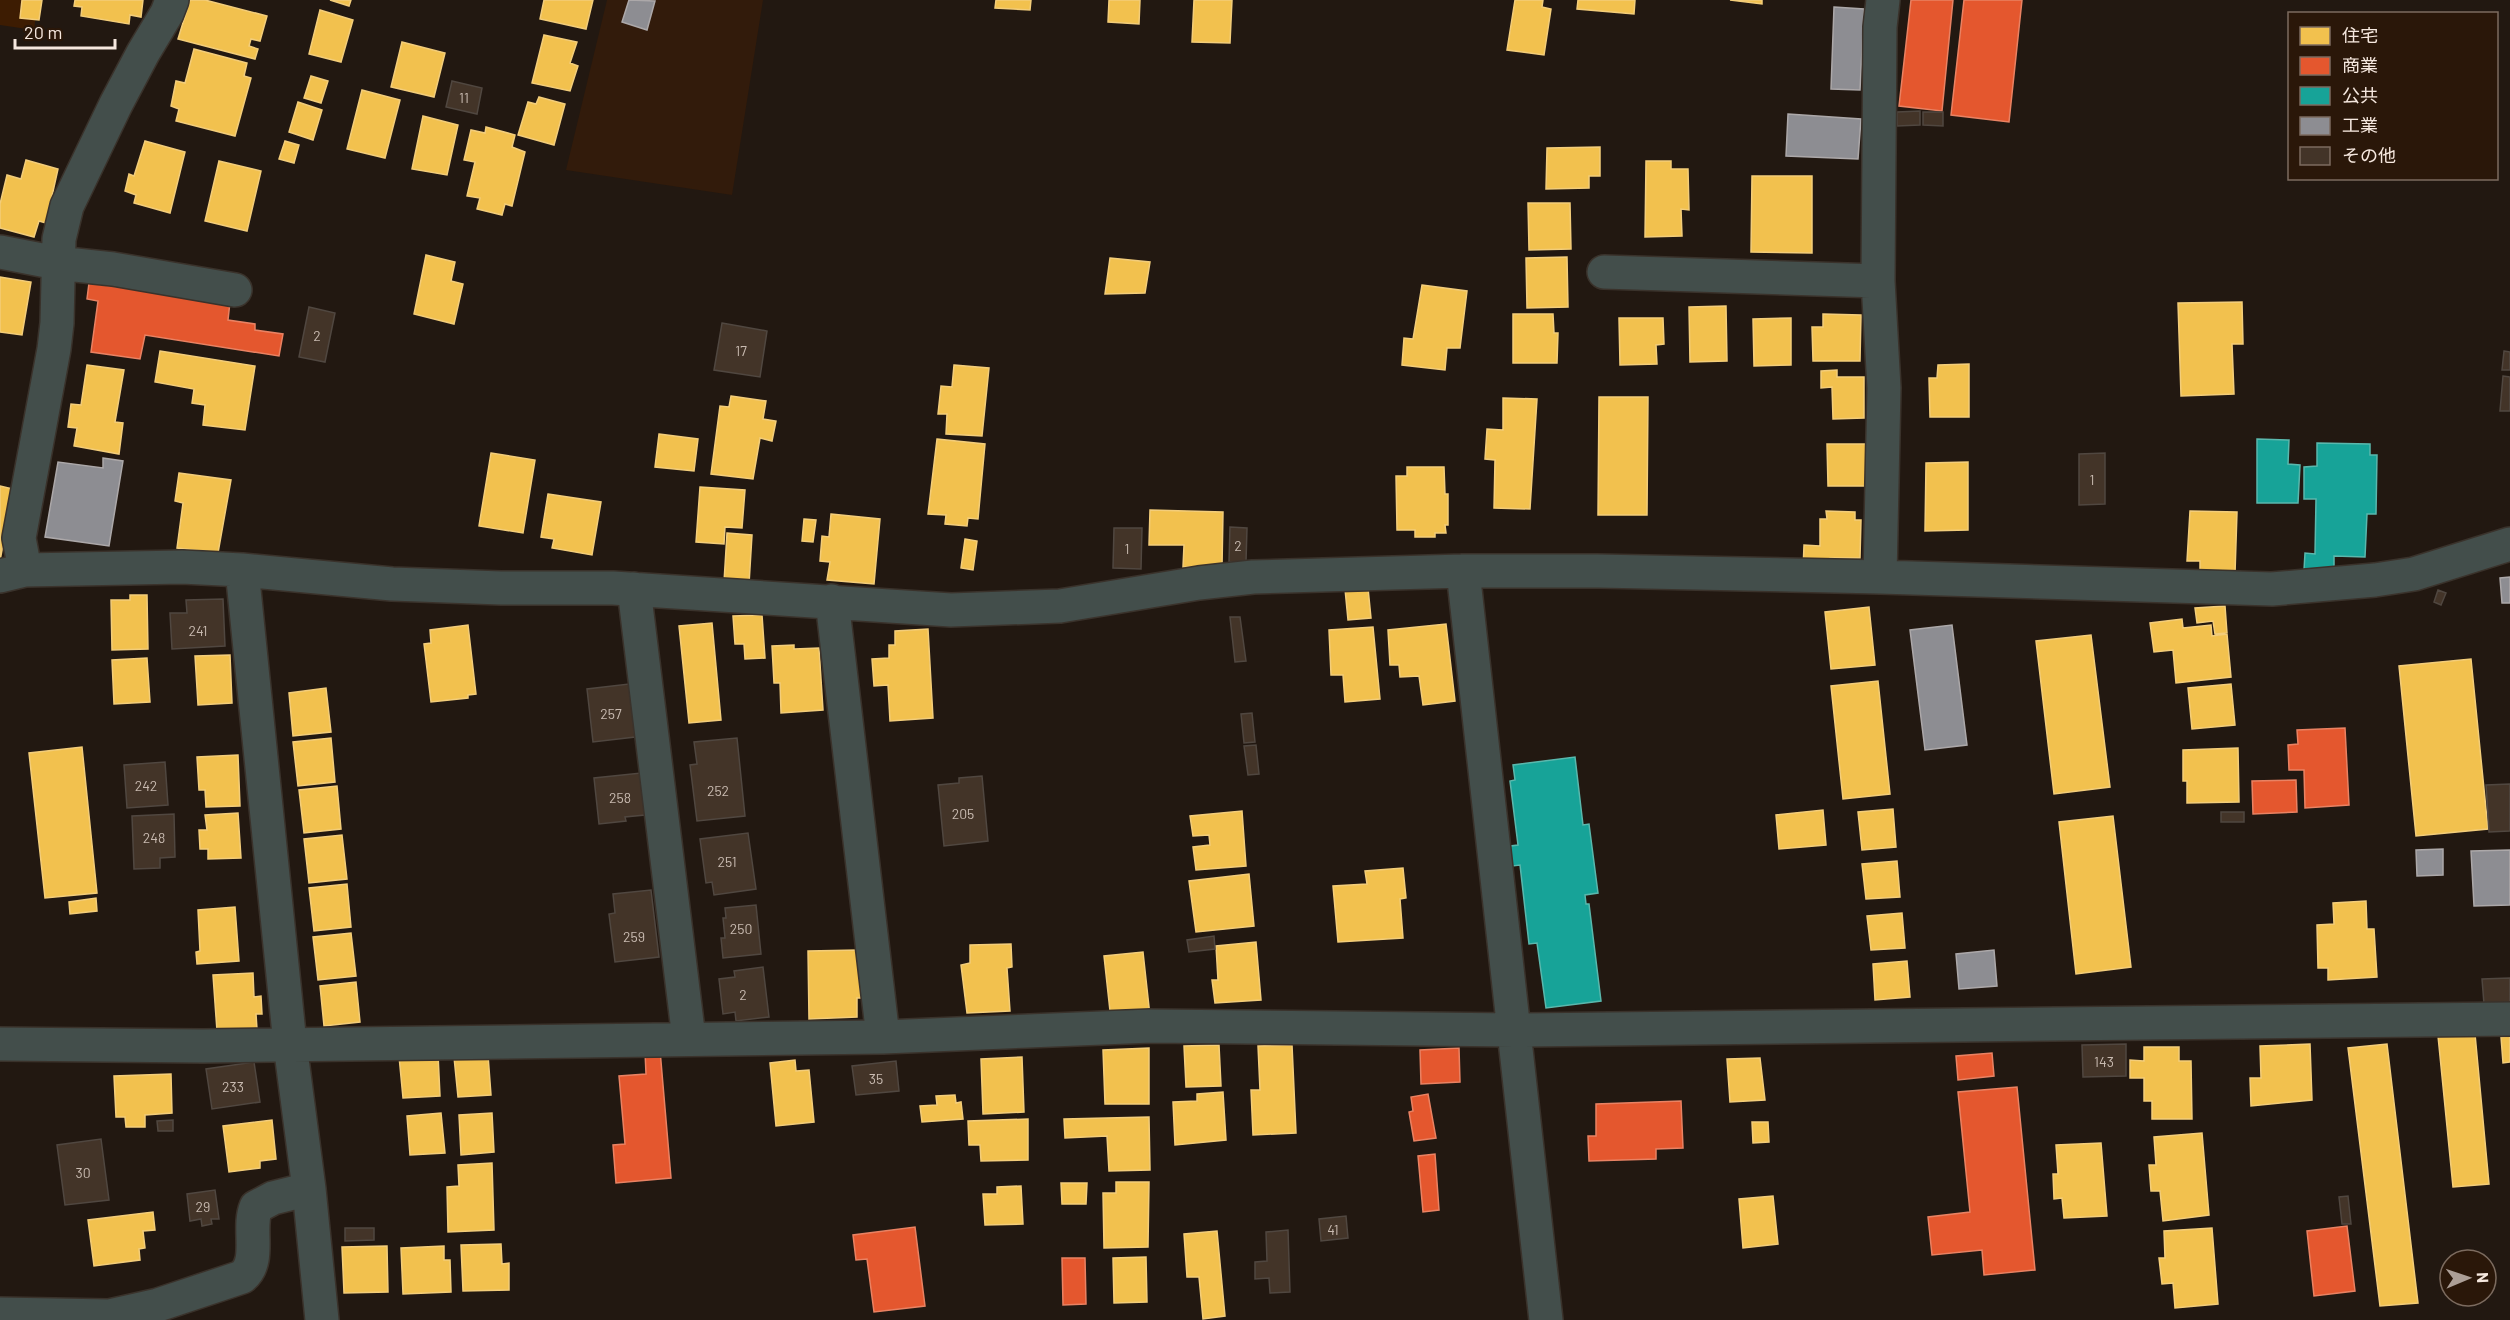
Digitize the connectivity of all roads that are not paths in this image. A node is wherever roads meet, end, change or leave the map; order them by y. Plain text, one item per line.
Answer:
1 (172, 0) edge
2 (1883, 0) edge
3 (0, 252) edge
4 (57, 263) junction
5 (1604, 272) dead end
6 (1878, 281) junction
7 (235, 290) dead end
8 (2510, 544) edge
9 (242, 570) junction
10 (1463, 571) junction
11 (13, 573) edge
12 (1880, 577) junction
13 (634, 589) junction
14 (832, 601) junction
15 (2510, 1019) edge
16 (1514, 1030) junction
17 (883, 1037) junction
18 (689, 1039) junction
19 (0, 1044) edge
20 (290, 1044) junction
21 (309, 1189) junction
22 (0, 1314) edge
23 (321, 1314) edge
24 (1546, 1320) edge

1 - 4 street
2 - 6 street
3 - 4 street
4 - 7 street
4 - 11 street
5 - 6 street
6 - 12 street
8 - 12 street
9 - 11 street
9 - 13 street
9 - 20 street
10 - 12 street
10 - 14 street
10 - 16 street
13 - 14 street
13 - 18 street
14 - 17 street
15 - 16 street
16 - 17 street
16 - 24 street
17 - 18 street
18 - 20 street
19 - 20 street
20 - 21 street
21 - 22 street
21 - 23 street

